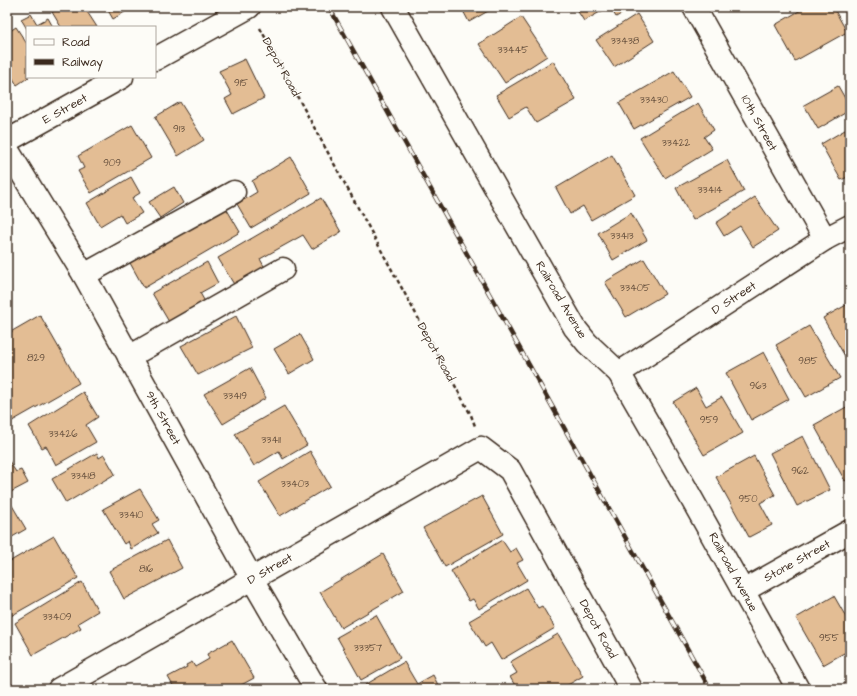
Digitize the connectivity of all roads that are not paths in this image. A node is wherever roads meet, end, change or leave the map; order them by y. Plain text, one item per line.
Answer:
1 (249, 7) edge
2 (393, 7) edge
3 (694, 7) edge
4 (156, 58) edge
5 (120, 78) edge
6 (7, 141) edge
7 (7, 149) edge
8 (234, 192) dead end
9 (850, 226) edge
10 (825, 239) junction
11 (283, 269) dead end
12 (84, 275) junction
13 (129, 357) junction
14 (619, 373) junction
15 (481, 448) joint
16 (850, 531) edge
17 (252, 579) junction
18 (743, 591) junction
19 (60, 689) edge
20 (316, 689) edge
21 (631, 689) edge
22 (798, 689) edge

1 - 4 street
2 - 14 street, Railroad Avenue
3 - 10 street, 10th Street
5 - 6 street, E Street
7 - 12 street, 9th Street
8 - 12 street
9 - 10 street, D Street
10 - 14 street, D Street
11 - 13 street
12 - 13 street, 9th Street
13 - 17 street, 9th Street
14 - 18 street, Railroad Avenue
15 - 17 street, D Street
15 - 21 street, Depot Road
16 - 18 street, Stone Street
17 - 19 street, D Street
17 - 20 street, 9th Street
18 - 22 street, Railroad Avenue

